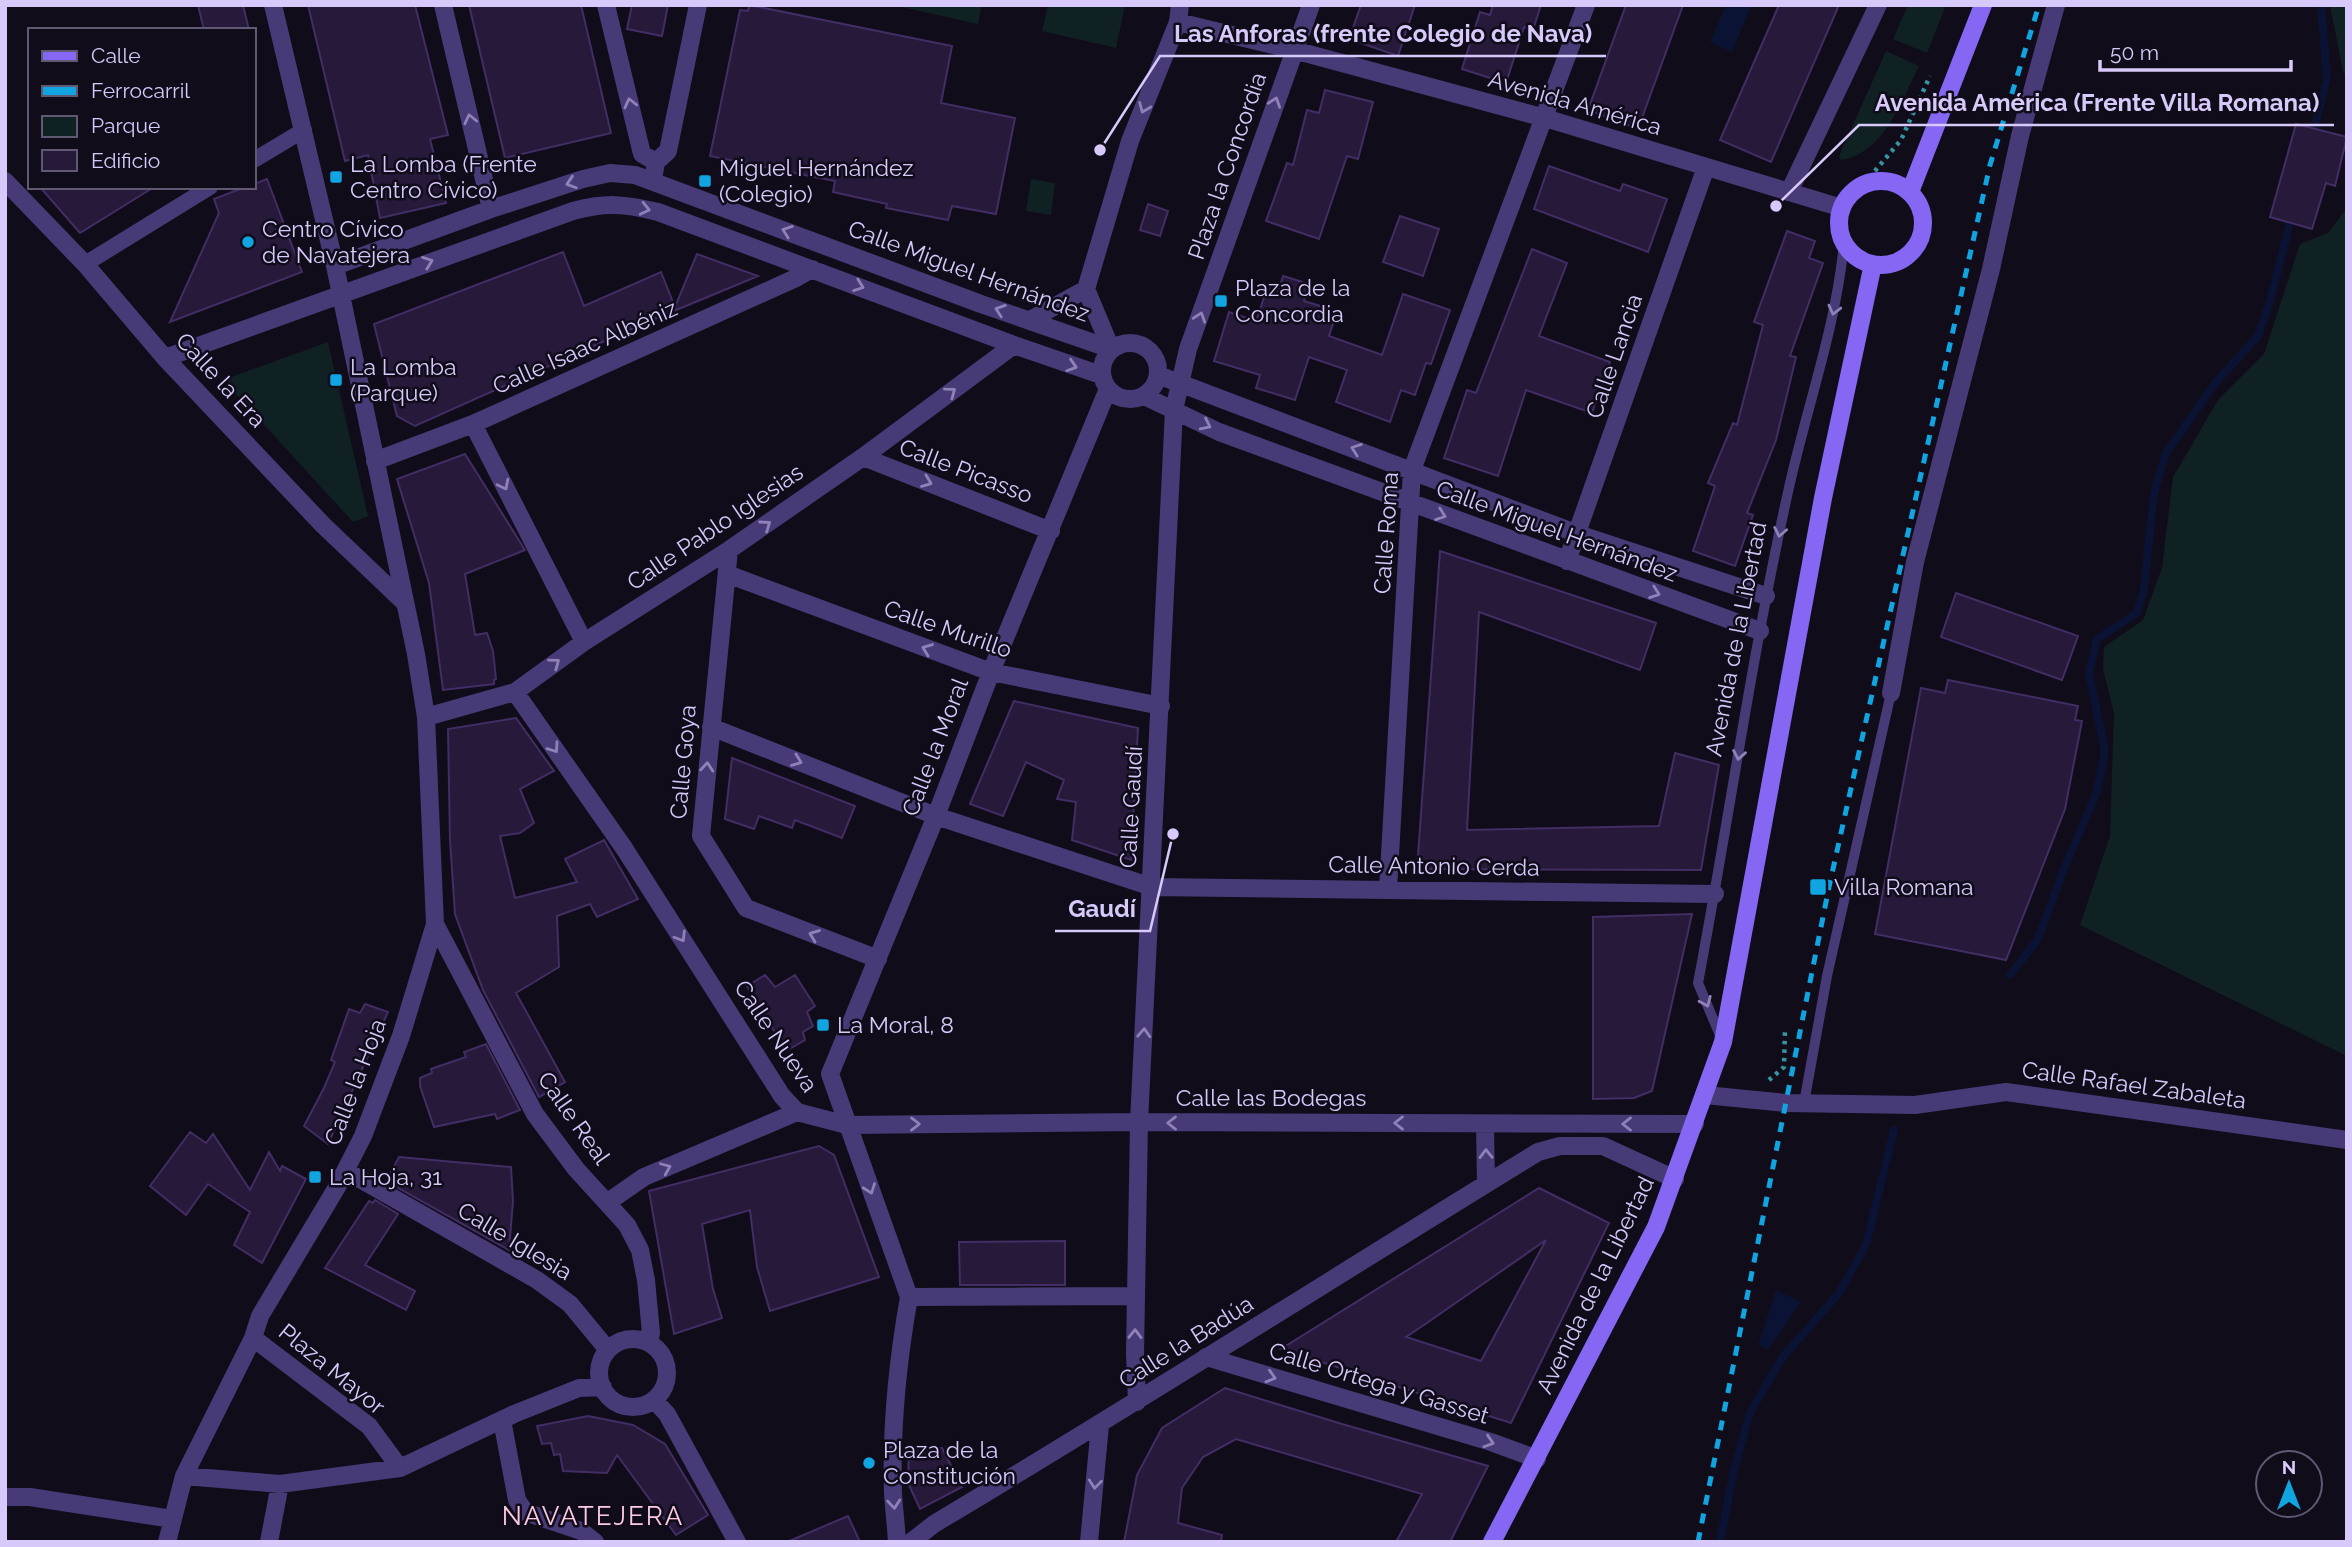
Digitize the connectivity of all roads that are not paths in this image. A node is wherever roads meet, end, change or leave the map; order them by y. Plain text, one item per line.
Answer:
1 (272, 5) edge
2 (443, 5) edge
3 (606, 5) edge
4 (698, 5) edge
5 (1311, 5) edge
6 (1586, 5) edge
7 (1878, 5) edge
8 (1983, 5) edge
9 (2056, 5) edge
10 (1179, 14) edge
11 (1294, 50) junction
12 (1545, 118) junction
13 (304, 130) junction
14 (256, 159) edge
15 (656, 162) junction
16 (1706, 167) junction
17 (653, 180) junction
18 (7, 183) edge
19 (207, 189) edge
20 (1789, 192) junction
21 (1910, 192) junction
22 (1842, 208) junction
23 (491, 209) junction
24 (1844, 243) junction
25 (85, 264) junction
26 (1873, 264) junction
27 (335, 266) junction
28 (811, 269) junction
29 (1086, 289) junction
30 (341, 293) junction
31 (1030, 320) junction
32 (1014, 345) junction
33 (1111, 349) junction
34 (165, 358) junction
35 (1158, 374) junction
36 (1105, 382) junction
37 (1179, 382) junction
38 (1144, 396) junction
39 (1174, 410) junction
40 (473, 424) junction
41 (863, 457) junction
42 (375, 461) junction
43 (1412, 470) junction
44 (1410, 503) junction
45 (1051, 531) junction
46 (1578, 534) junction
47 (729, 550) junction
48 (1567, 561) junction
49 (727, 573) junction
50 (1766, 596) junction
51 (404, 602) junction
52 (1760, 631) junction
53 (584, 642) junction
54 (991, 672) junction
55 (515, 692) junction
56 (1891, 693) joint
57 (1161, 706) junction
58 (426, 717) junction
59 (711, 727) junction
60 (936, 816) junction
61 (1152, 887) junction
62 (1388, 890) junction
63 (1715, 894) junction
64 (435, 924) junction
65 (878, 959) junction
66 (1723, 1042) junction
67 (1705, 1094) junction
68 (1804, 1103) junction
69 (797, 1112) junction
70 (1139, 1122) junction
71 (1485, 1124) junction
72 (1579, 1124) junction
73 (1695, 1124) junction
74 (847, 1125) junction
75 (2347, 1140) edge
76 (1538, 1152) junction
77 (346, 1171) junction
78 (1675, 1179) junction
79 (1486, 1184) junction
80 (608, 1202) junction
81 (1136, 1296) junction
82 (909, 1297) junction
83 (253, 1338) junction
84 (649, 1343) junction
85 (608, 1350) junction
86 (1206, 1357) junction
87 (603, 1387) junction
88 (654, 1400) junction
89 (1137, 1402) junction
90 (502, 1420) junction
91 (1100, 1425) junction
92 (1537, 1459) junction
93 (400, 1468) junction
94 (184, 1476) junction
95 (281, 1484) junction
96 (5, 1497) edge
97 (172, 1519) junction
98 (167, 1542) edge
99 (269, 1542) edge
100 (595, 1542) edge
101 (737, 1542) edge
102 (897, 1542) edge
103 (911, 1542) edge
104 (1089, 1542) edge
105 (1492, 1542) edge

1 - 13 street, Calle la Hoja
23 -> 2 street
15 -> 3 street
4 - 15 street
5 - 11 street
6 - 12 street, Calle Roma
7 - 20 street
8 - 21 main road
9 - 56 street
10 - 11 street, Plaza la Concordia
10 -> 29 street, Plaza la Concordia
11 - 12 street, Avenida América
37 -> 11 street, Plaza la Concordia
12 - 16 street, Avenida América
12 - 43 street, Calle Roma
13 - 14 street
13 - 27 street, Calle la Hoja
15 - 17 street
16 - 20 street, Avenida América
16 - 46 street, Calle Lancia
17 -> 23 street, Calle Miguel Hernández
31 -> 17 street, Calle Miguel Hernández
18 - 25 street, Calle la Era
19 - 25 street
20 - 22 street, Avenida América
21 - 22 main road
21 - 26 main road
22 - 24 main road
23 - 27 street, Calle Miguel Hernández
24 - 26 main road
24 -> 50 lane, Avenida de la Libertad
25 - 34 street, Calle la Era
26 - 66 main road, Avenida de la Libertad
27 - 30 street, Calle la Hoja
30 -> 28 street
28 -> 32 street
28 - 40 street, Calle Isaac Albéniz
29 - 31 street
29 - 33 street
30 - 34 street
30 - 42 street, Calle la Hoja
31 - 33 street, Calle Miguel Hernández
32 -> 36 street
41 -> 32 street, Calle Pablo Iglesias
33 - 35 street
33 - 36 street
34 - 51 street, Calle la Era
35 - 37 street, Calle Miguel Hernández
35 - 38 street
36 - 38 street
36 - 45 street, Calle la Moral
37 - 39 street, Calle Gaudí
43 -> 37 street, Calle Miguel Hernández
38 - 39 street, Calle Miguel Hernández
39 -> 44 street, Calle Miguel Hernández
39 - 57 street, Calle Gaudí
40 - 42 street, Calle Isaac Albéniz
40 -> 53 street
41 -> 45 street, Calle Picasso
47 -> 41 street, Calle Pablo Iglesias
42 - 51 street, Calle la Hoja
43 - 44 street, Calle Roma
43 - 46 street, Calle Miguel Hernández
44 -> 48 street, Calle Miguel Hernández
44 - 62 street, Calle Roma
45 - 54 street, Calle la Moral
46 - 48 street, Calle Lancia
46 - 50 street, Calle Miguel Hernández
47 - 49 street, Calle Goya
47 - 53 street, Calle Pablo Iglesias
48 -> 52 street, Calle Miguel Hernández
54 -> 49 street, Calle Murillo
49 - 59 street, Calle Goya
50 - 52 lane, Avenida de la Libertad
51 - 58 street, Calle la Hoja
52 -> 63 lane, Avenida de la Libertad
55 -> 53 street, Calle Pablo Iglesias
54 - 57 street, Calle Murillo
54 - 60 street, Calle la Moral
55 - 58 street, Calle Pablo Iglesias
55 -> 69 street, Calle Nueva
56 - 68 lane
57 - 61 street, Calle Gaudí
58 - 64 street, Calle la Hoja
59 -> 60 street, Calle Antonio Cerda
65 -> 59 street, Calle Goya
60 - 61 street, Calle Antonio Cerda
60 - 65 street, Calle la Moral
61 - 62 street, Calle Antonio Cerda
70 -> 61 street, Calle Gaudí
62 - 63 street, Calle Antonio Cerda
63 -> 66 lane, Avenida de la Libertad
64 - 77 street, Calle la Hoja
64 - 80 street, Calle Real
65 - 74 street, Calle la Moral
66 - 67 main road, Avenida de la Libertad
67 - 68 street, Calle Rafael Zabaleta
67 - 73 main road, Avenida de la Libertad
68 - 75 street, Calle Rafael Zabaleta
69 - 74 street, Calle Nueva
80 -> 69 street
71 -> 70 street, Calle las Bodegas
74 -> 70 street, Calle las Bodegas
70 - 81 street, Calle Gaudí
71 - 72 street, Calle las Bodegas
79 -> 71 street
73 -> 72 street, Calle las Bodegas
72 - 76 street
73 - 78 main road, Avenida de la Libertad
74 -> 82 street
76 - 78 street, Calle la Badúa
76 - 79 street, Calle la Badúa
77 - 83 street, Calle la Hoja
77 - 85 street, Calle Iglesia
78 - 92 main road, Avenida de la Libertad
79 - 86 street, Calle la Badúa
80 - 84 street, Calle Real
81 - 82 street
89 -> 81 street, Calle Gaudí
82 -> 102 street
83 - 93 street, Plaza Mayor
83 - 94 street, Calle la Hoja
84 - 85 street
84 - 88 street
85 - 87 street
86 - 89 street, Calle la Badúa
86 -> 92 street, Calle Ortega y Gasset
87 - 88 street
87 - 90 street
88 - 101 street
89 - 91 street, Calle la Badúa
90 - 93 street
90 - 100 street
91 - 103 street, Calle la Badúa
91 -> 104 street
92 - 105 main road, Avenida de la Libertad
93 - 95 street
94 - 95 street
94 - 97 street, Calle la Hoja
95 - 99 street
96 - 97 street
97 - 98 street, Calle la Hoja

